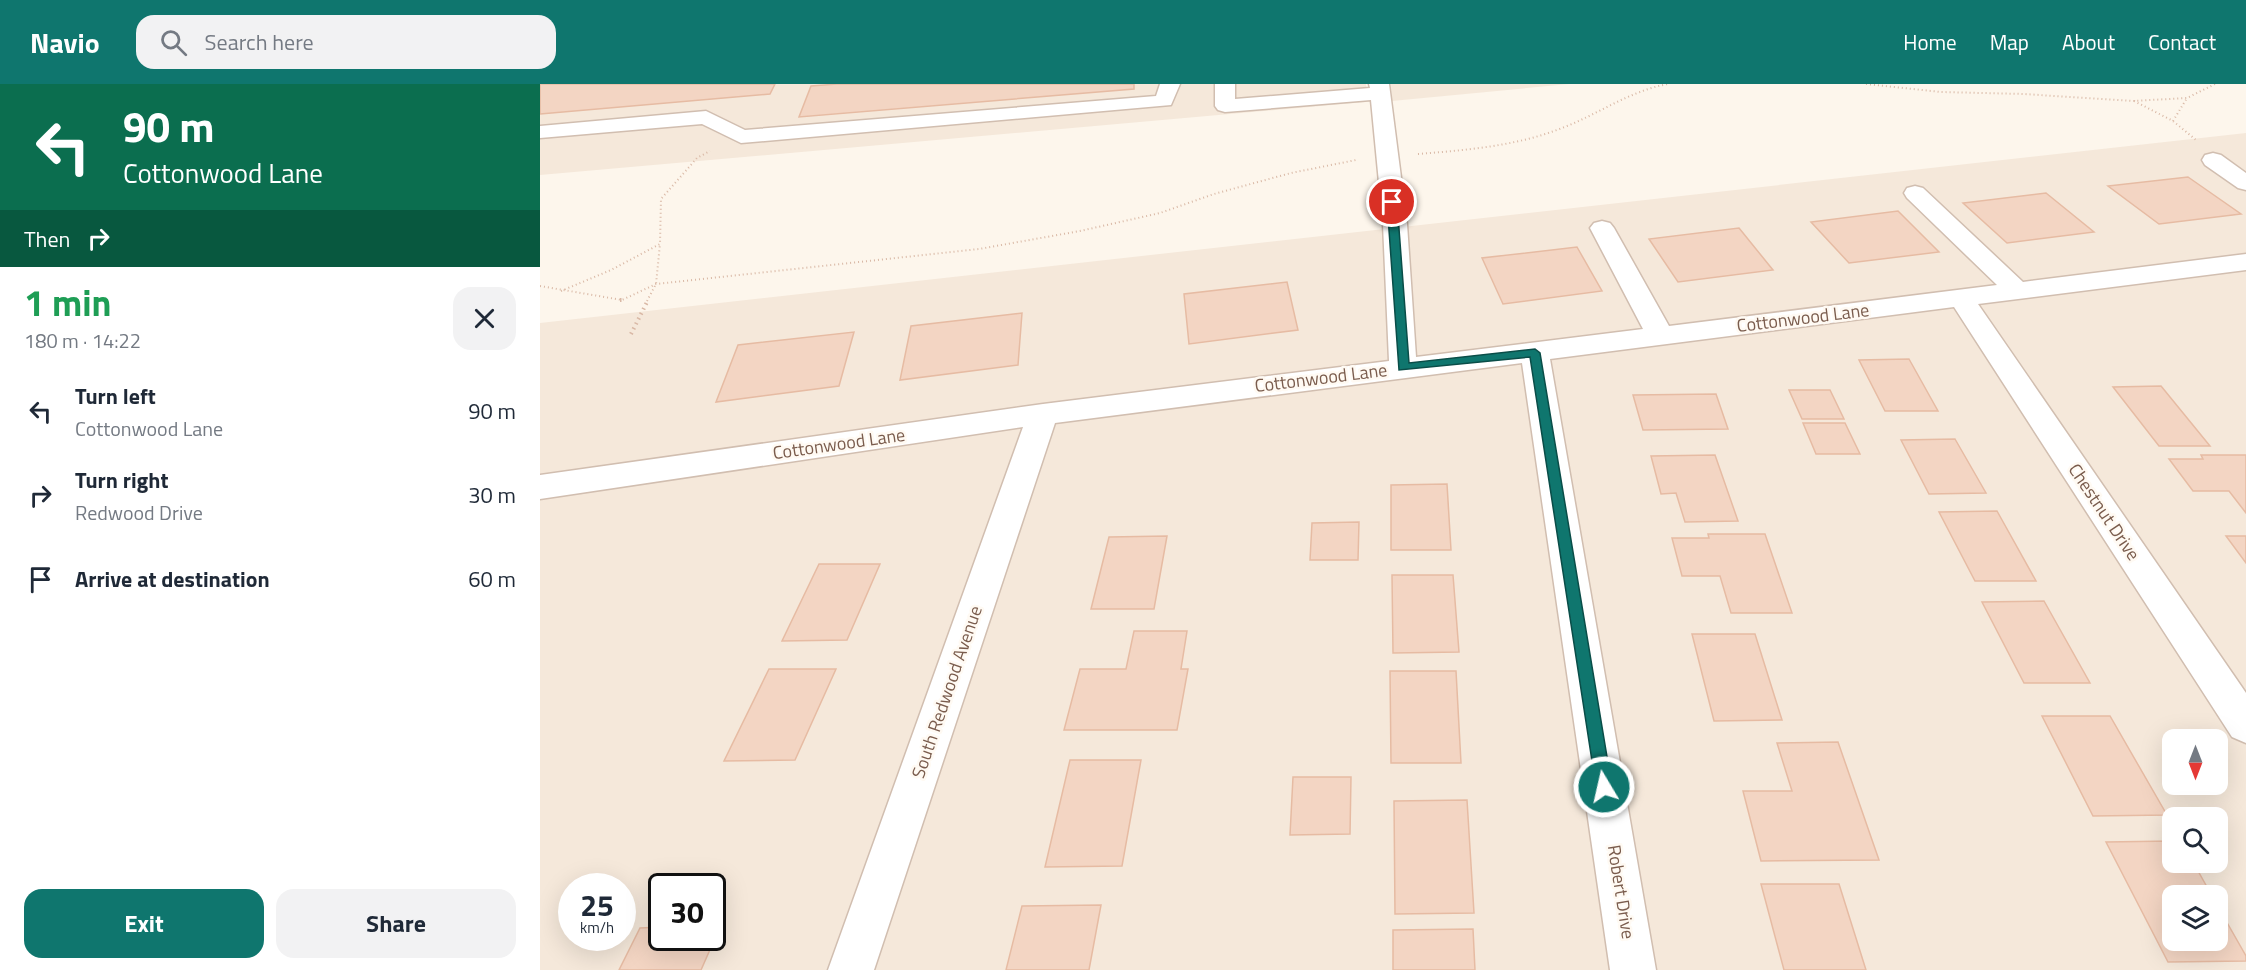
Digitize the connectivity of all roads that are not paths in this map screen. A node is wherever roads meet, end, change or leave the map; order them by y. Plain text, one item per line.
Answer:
1 (1170, 84) edge
2 (1224, 84) edge
3 (1379, 88) edge
4 (540, 132) edge
5 (2207, 152) road end
6 (2246, 183) edge
7 (1915, 193) dead end
8 (1602, 228) dead end
9 (2246, 262) edge
10 (2017, 291) junction
11 (1961, 298) junction
12 (1661, 337) junction
13 (1535, 353) junction
14 (1403, 368) junction
15 (1043, 414) junction
16 (540, 487) edge
17 (2246, 725) edge
18 (851, 970) edge
19 (1633, 970) edge

1 - 4 street
2 - 3 street
3 - 14 street
5 - 6 street
7 - 10 street
8 - 12 street
9 - 10 street, Cottonwood Lane
10 - 11 street, Cottonwood Lane
11 - 12 street, Cottonwood Lane
11 - 17 street, Chestnut Drive
12 - 13 street, Cottonwood Lane
13 - 14 street, Cottonwood Lane
13 - 19 street, Robert Drive
14 - 15 street, Cottonwood Lane
15 - 16 street, Cottonwood Lane
15 - 18 street, South Redwood Avenue

